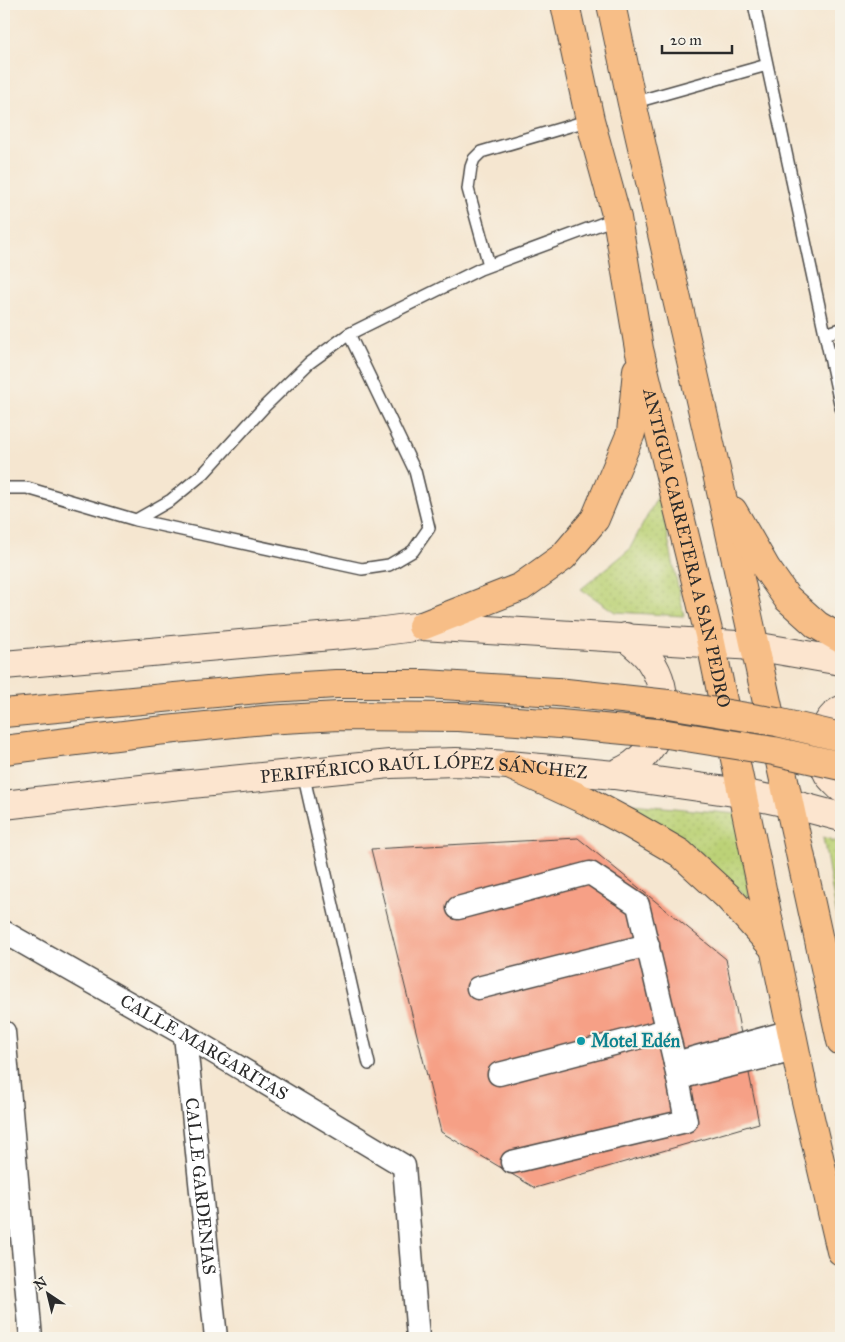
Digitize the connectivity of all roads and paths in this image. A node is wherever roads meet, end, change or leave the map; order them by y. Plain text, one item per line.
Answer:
1 (566, 4) edge
2 (612, 4) edge
3 (754, 4) edge
4 (767, 65) junction
5 (632, 102) junction
6 (590, 120) junction
7 (617, 218) junction
8 (489, 265) junction
9 (841, 329) edge
10 (349, 334) junction
11 (825, 334) junction
12 (639, 349) junction
13 (841, 404) edge
14 (720, 487) junction
15 (4, 488) edge
16 (136, 520) junction
17 (422, 626) junction
18 (626, 637) junction
19 (841, 640) edge
20 (711, 643) junction
21 (754, 646) junction
22 (841, 661) edge
23 (4, 665) edge
24 (841, 710) edge
25 (10, 713) edge
26 (841, 737) edge
27 (8, 749) edge
28 (509, 765) junction
29 (841, 766) edge
30 (303, 773) junction
31 (614, 775) junction
32 (841, 788) edge
33 (742, 793) junction
34 (788, 803) junction
35 (4, 805) edge
36 (841, 817) edge
37 (458, 908) dead end
38 (4, 932) edge
39 (648, 945) junction
40 (774, 947) junction
41 (478, 988) dead end
42 (667, 1030) junction
43 (840, 1031) edge
44 (4, 1032) edge
45 (185, 1035) junction
46 (793, 1040) junction
47 (369, 1064) dead end
48 (677, 1071) junction
49 (499, 1074) dead end
50 (512, 1162) dead end
51 (841, 1251) edge
52 (31, 1338) edge
53 (216, 1338) edge
54 (418, 1338) edge

1 - 6 main road, ANTIGUA CARRETERA A SAN PEDRO
2 - 5 main road
3 - 4 lane
4 - 5 lane
4 - 11 lane
5 - 14 main road
6 - 7 main road, ANTIGUA CARRETERA A SAN PEDRO
6 - 8 lane
7 - 8 lane
7 - 12 main road, ANTIGUA CARRETERA A SAN PEDRO
8 - 10 lane
9 - 11 lane
10 - 16 lane
10 - 16 lane
11 - 13 lane
12 - 17 main road
12 - 20 main road, ANTIGUA CARRETERA A SAN PEDRO
14 - 19 main road
14 - 21 main road
15 - 16 lane
17 - 18 main road
17 - 23 main road
18 - 20 main road
18 - 31 main road
20 - 21 main road
20 - 33 main road, ANTIGUA CARRETERA A SAN PEDRO
21 - 22 main road
21 - 34 main road
24 - 32 main road
25 - 26 main road, bridge
27 - 29 main road, bridge
28 - 30 main road, PERIFÉRICO RAÚL LÓPEZ SÁNCHEZ
28 - 31 main road, PERIFÉRICO RAÚL LÓPEZ SÁNCHEZ
28 - 40 main road
30 - 35 main road, PERIFÉRICO RAÚL LÓPEZ SÁNCHEZ
30 - 47 lane
31 - 33 main road, PERIFÉRICO RAÚL LÓPEZ SÁNCHEZ
33 - 34 main road, PERIFÉRICO RAÚL LÓPEZ SÁNCHEZ
33 - 40 main road, ANTIGUA CARRETERA A SAN PEDRO
34 - 36 main road, PERIFÉRICO RAÚL LÓPEZ SÁNCHEZ
34 - 43 main road
37 - 39 street
38 - 45 street, CALLE MARGARITAS
39 - 41 street
39 - 42 street
40 - 46 main road, ANTIGUA CARRETERA A SAN PEDRO
42 - 48 street
42 - 49 street
44 - 52 street
45 - 53 street, CALLE GARDENIAS
45 - 54 street, CALLE MARGARITAS
46 - 48 street
46 - 51 main road, ANTIGUA CARRETERA A SAN PEDRO
48 - 50 street

